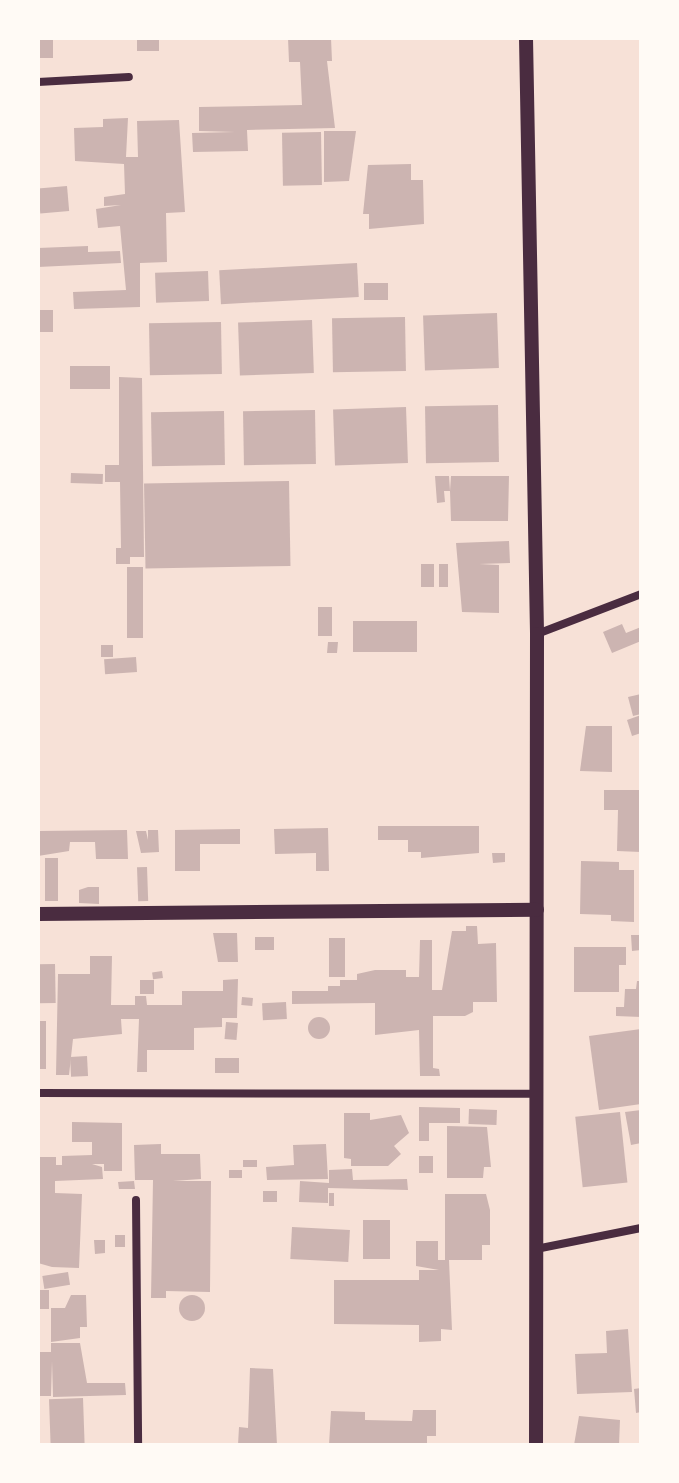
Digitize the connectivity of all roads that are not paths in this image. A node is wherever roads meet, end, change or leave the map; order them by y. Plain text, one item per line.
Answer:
1 (526, 38) edge
2 (129, 77) dead end
3 (38, 82) edge
4 (641, 594) edge
5 (537, 634) junction
6 (537, 910) junction
7 (38, 914) edge
8 (38, 1093) edge
9 (535, 1094) junction
10 (136, 1200) dead end
11 (641, 1228) edge
12 (536, 1249) junction
13 (138, 1445) edge
14 (536, 1445) edge

1 - 5 street
2 - 3 street
4 - 5 street
5 - 6 street
6 - 7 street
6 - 9 street
8 - 9 street
9 - 12 street
10 - 13 street
11 - 12 street
12 - 14 street

